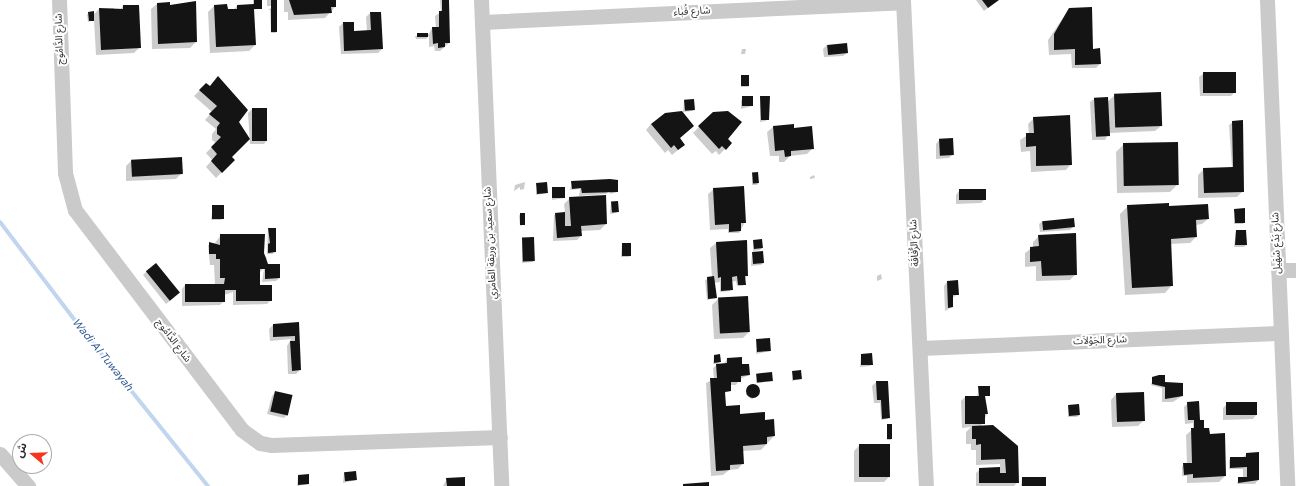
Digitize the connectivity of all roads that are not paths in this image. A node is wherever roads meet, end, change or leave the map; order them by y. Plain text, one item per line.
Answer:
1 (59, 0) edge
2 (481, 0) edge
3 (1267, 0) edge
4 (903, 1) edge
5 (482, 22) junction
6 (1278, 270) junction
7 (1296, 270) edge
8 (1280, 333) junction
9 (920, 348) junction
10 (500, 437) junction
11 (0, 454) edge
12 (28, 486) edge
13 (501, 486) edge
14 (926, 486) edge
15 (1287, 486) edge

1 - 10 street, شارع الدَّامُوج
2 - 5 street, شارع سعيد بن وريقة العامري
3 - 6 street, شارع بَدْع سْهَيل
4 - 5 street, شارع قُباء
4 - 9 street, شارع الرُّفَاقَة
5 - 10 street, شارع سعيد بن وريقة العامري
6 - 7 street
6 - 8 street, شارع بَدْع سْهَيل
8 - 9 street, شارع الجَوْلاَت
8 - 15 street, شارع بَدْع سْهَيل
9 - 14 street, شارع الرُّفَاقَة
10 - 13 street, شارع سعيد بن وريقة العامري
11 - 12 street

